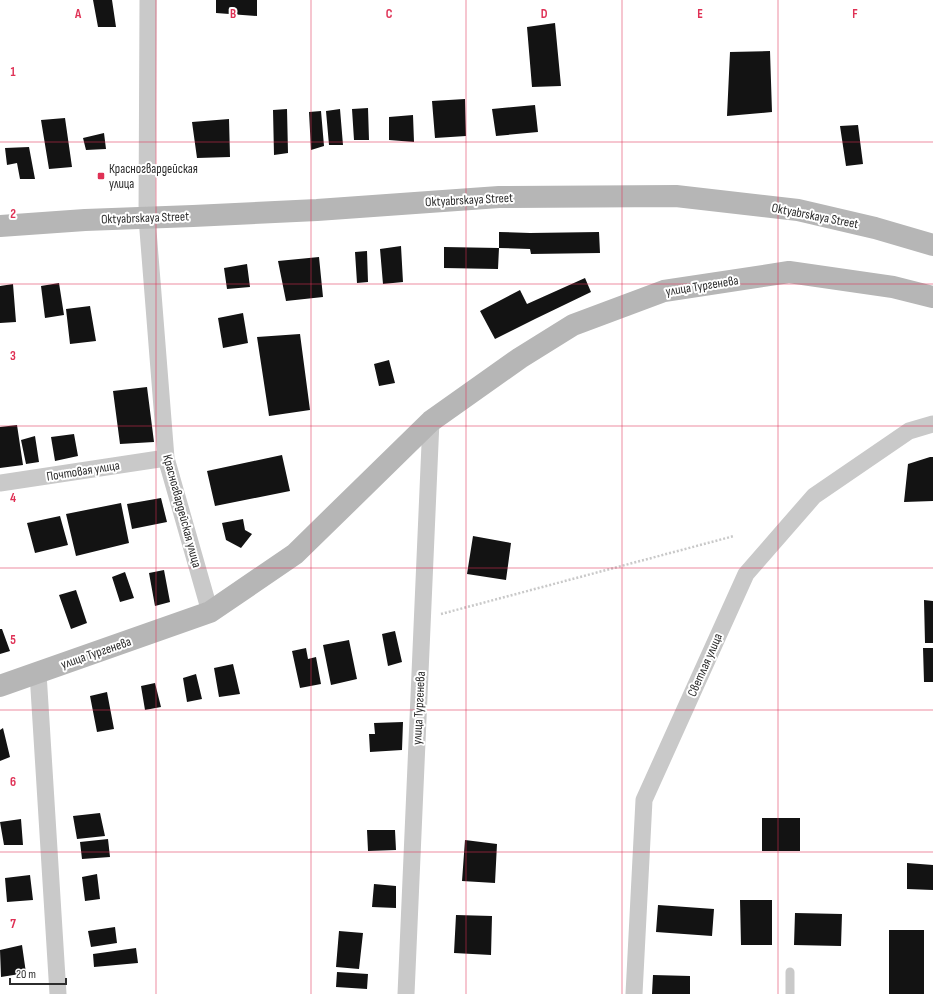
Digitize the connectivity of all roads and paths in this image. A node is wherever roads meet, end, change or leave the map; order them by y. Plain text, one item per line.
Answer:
1 (148, 0) edge
2 (147, 218) junction
3 (0, 226) edge
4 (933, 245) edge
5 (933, 297) edge
6 (431, 421) junction
7 (933, 424) edge
8 (166, 458) junction
9 (0, 483) edge
10 (734, 536) dead end
11 (210, 612) junction
12 (440, 614) dead end
13 (38, 673) junction
14 (0, 686) edge
15 (790, 972) dead end
16 (58, 994) edge
17 (406, 994) edge
18 (634, 994) edge
19 (790, 994) edge

1 - 2 street, Красногвардейская улица
2 - 3 main road, Oktyabrskaya Street
2 - 4 main road, Oktyabrskaya Street
2 - 8 street, Красногвардейская улица
5 - 6 main road, улица Тургенева
6 - 11 main road, улица Тургенева
6 - 17 street, улица Тургенева
7 - 18 street, Светлая улица
8 - 9 street, Почтовая улица
8 - 11 street, Красногвардейская улица
10 - 12 path
11 - 13 main road, улица Тургенева
13 - 14 main road, улица Тургенева
13 - 16 street
15 - 19 lane

